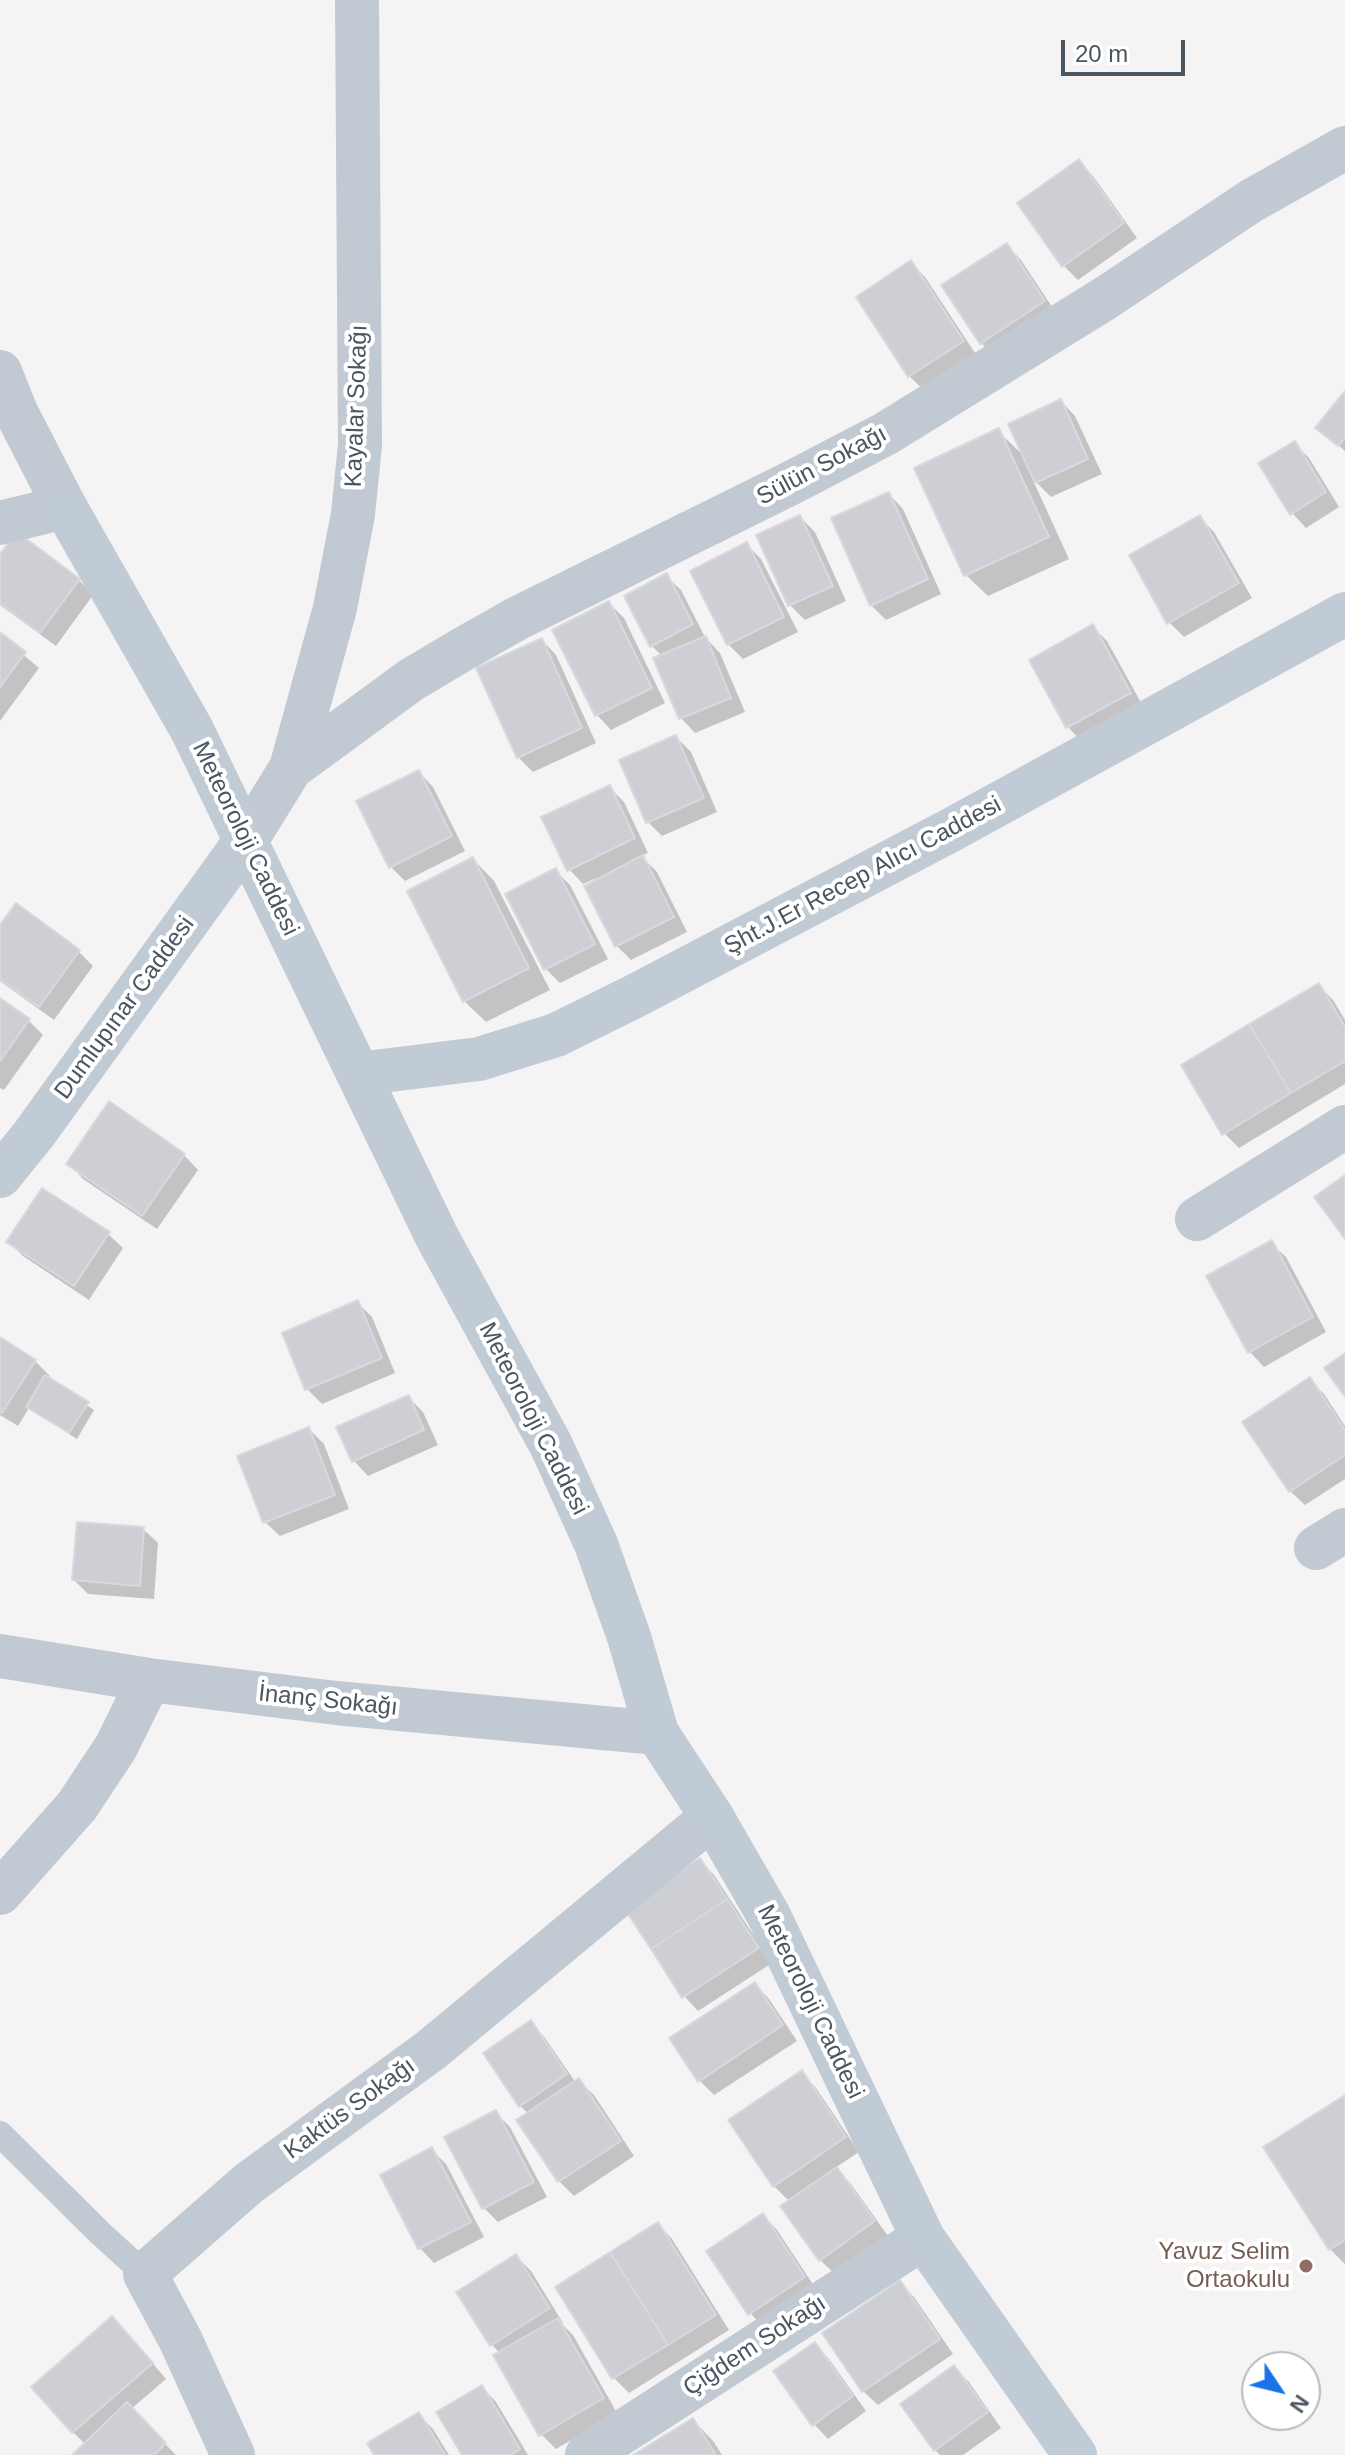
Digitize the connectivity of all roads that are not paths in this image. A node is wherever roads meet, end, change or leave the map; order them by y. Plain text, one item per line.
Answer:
1 (357, 0) edge
2 (1345, 148) edge
3 (0, 372) edge
4 (65, 507) junction
5 (0, 523) edge
6 (1345, 614) edge
7 (291, 768) junction
8 (247, 839) junction
9 (358, 1074) junction
10 (1345, 1127) edge
11 (0, 1176) edge
12 (1197, 1219) dead end
13 (0, 1656) edge
14 (149, 1680) junction
15 (657, 1733) junction
16 (712, 1817) junction
17 (0, 1893) edge
18 (0, 2134) edge
19 (923, 2238) junction
20 (145, 2274) junction
21 (233, 2455) edge
22 (587, 2455) edge
23 (1075, 2455) edge

1 - 7 street, Kayalar Sokağı
2 - 7 street, Sülün Sokağı
3 - 4 street, Meteoroloji Caddesi
4 - 5 street
4 - 8 street, Meteoroloji Caddesi
6 - 9 street, Şht.J.Er Recep Alıcı Caddesi
7 - 8 street, Kayalar Sokağı
8 - 9 street, Meteoroloji Caddesi
8 - 11 street, Dumlupınar Caddesi
9 - 15 street, Meteoroloji Caddesi
10 - 12 street
13 - 14 street, İnanç Sokağı
14 - 15 street, İnanç Sokağı
14 - 17 street
15 - 16 street, Meteoroloji Caddesi
16 - 19 street, Meteoroloji Caddesi
16 - 20 street, Kaktüs Sokağı
18 - 20 lane
19 - 22 street, Çiğdem Sokağı
19 - 23 street, Meteoroloji Caddesi
20 - 21 street

